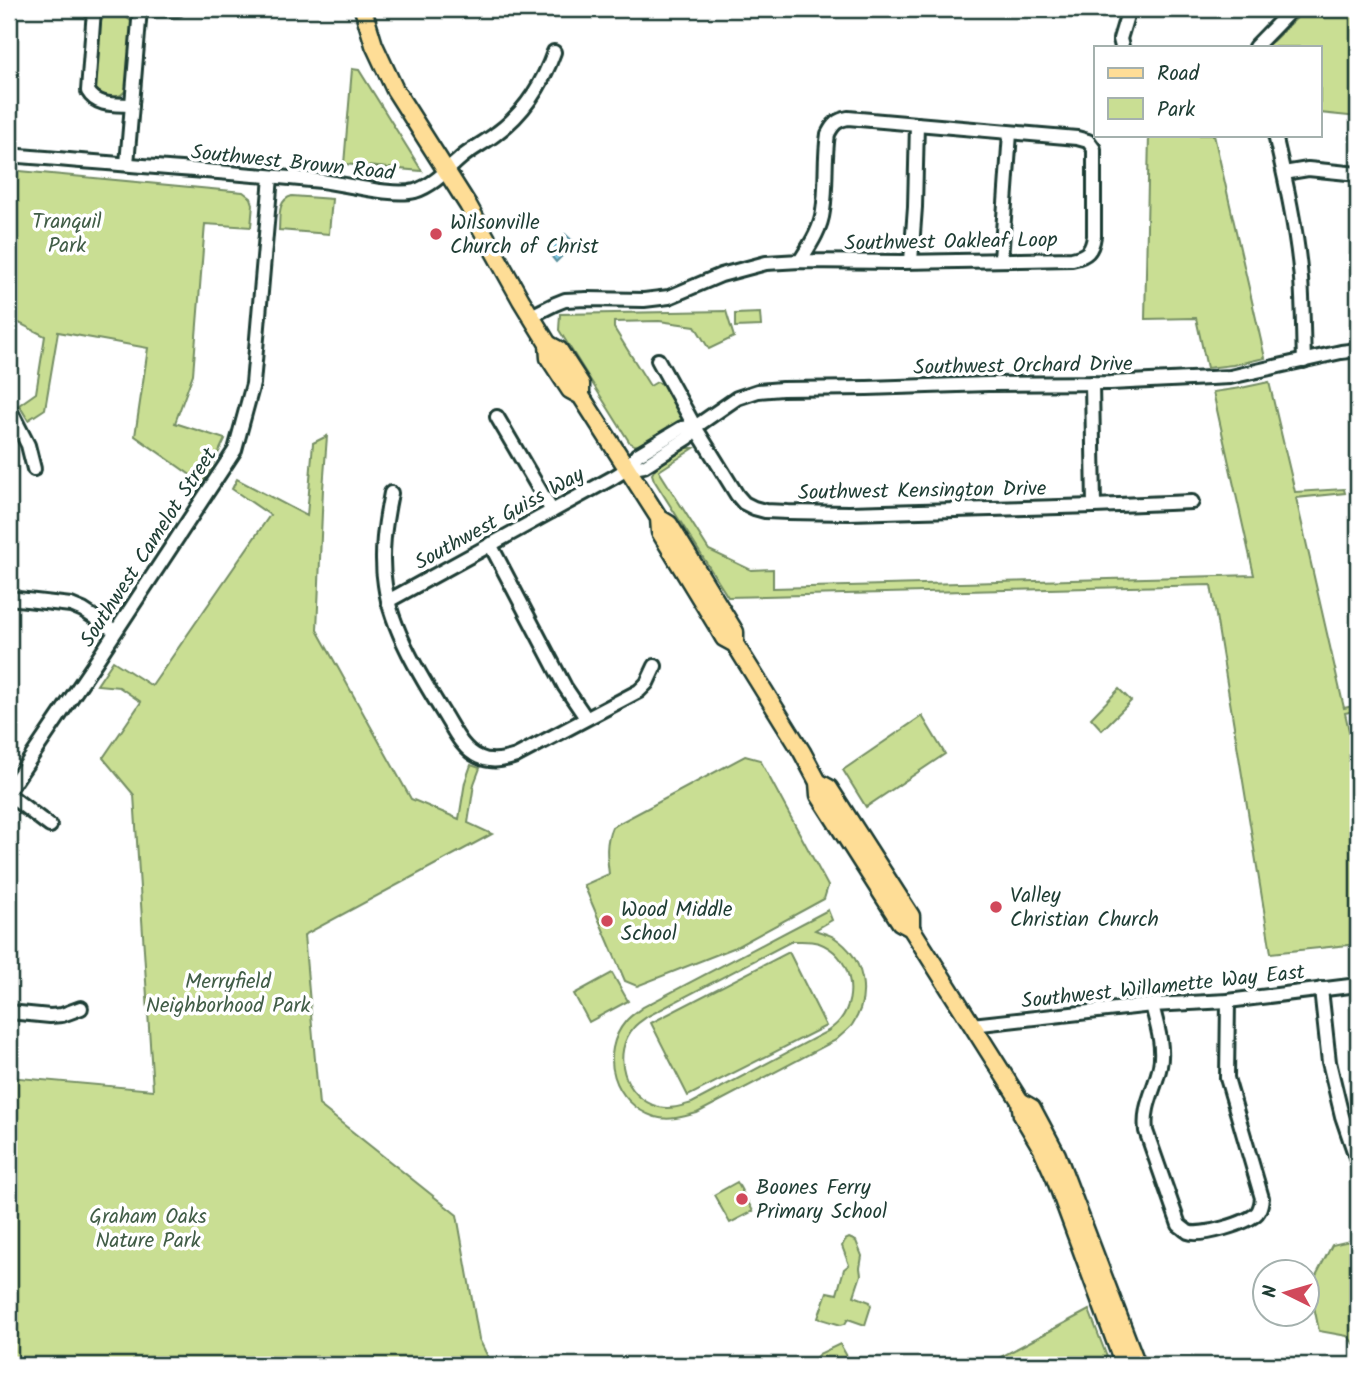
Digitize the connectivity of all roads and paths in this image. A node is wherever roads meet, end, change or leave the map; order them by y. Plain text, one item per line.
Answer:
1 (96, 9) edge
2 (142, 9) edge
3 (178, 9) edge
4 (363, 9) edge
5 (1129, 9) edge
6 (1292, 9) edge
7 (1122, 46) edge
8 (1256, 46) edge
9 (554, 52) dead end
10 (132, 104) junction
11 (916, 124) junction
12 (1010, 133) junction
13 (1275, 136) edge
14 (9, 155) edge
15 (127, 164) junction
16 (447, 172) junction
17 (1284, 173) junction
18 (1358, 174) edge
19 (271, 177) junction
20 (1002, 260) junction
21 (800, 261) junction
22 (911, 261) junction
23 (531, 316) junction
24 (1358, 350) edge
25 (658, 360) dead end
26 (1304, 361) junction
27 (1091, 383) junction
28 (9, 408) edge
29 (496, 417) dead end
30 (695, 427) junction
31 (627, 469) junction
32 (34, 470) dead end
33 (391, 494) dead end
34 (1192, 502) dead end
35 (1094, 506) junction
36 (552, 511) junction
37 (490, 544) junction
38 (9, 598) edge
39 (388, 601) junction
40 (115, 632) junction
41 (655, 666) dead end
42 (586, 718) junction
43 (9, 790) edge
44 (9, 795) edge
45 (50, 826) dead end
46 (1358, 985) edge
47 (1321, 989) junction
48 (1228, 1001) junction
49 (1152, 1005) junction
50 (80, 1008) dead end
51 (9, 1012) edge
52 (972, 1024) junction
53 (1020, 1101) junction
54 (1358, 1163) edge
55 (1124, 1365) edge
56 (1137, 1365) edge

1 - 10 street
2 - 3 street
2 - 10 street
4 - 16 main road
5 - 7 street
6 - 8 street
9 - 16 street, Southwest Brown Road
10 - 15 street
11 - 12 street, Southwest Oakleaf Loop
11 - 21 street, Southwest Oakleaf Loop
11 - 22 street
12 - 20 street
12 - 20 street, Southwest Oakleaf Loop
13 - 17 street
14 - 15 street, Southwest Brown Road
15 - 19 street, Southwest Brown Road
16 - 19 street, Southwest Brown Road
16 - 23 main road
17 - 18 street
17 - 26 street
19 - 40 street, Southwest Camelot Street
20 - 22 street, Southwest Oakleaf Loop
21 - 22 street, Southwest Oakleaf Loop
21 - 23 street, Southwest Oakleaf Loop
23 - 31 main road
24 - 26 street, Southwest Orchard Drive
25 - 30 street, Southwest Kensington Drive
26 - 27 street, Southwest Orchard Drive
27 - 30 street, Southwest Orchard Drive
27 - 35 street
28 - 32 street
29 - 36 street
30 - 31 street, Southwest Orchard Drive
30 - 35 street, Southwest Kensington Drive
31 - 36 street, Southwest Guiss Way
31 - 52 main road
33 - 39 street
34 - 35 street, Southwest Kensington Drive
36 - 37 street, Southwest Guiss Way
37 - 39 street, Southwest Guiss Way
37 - 42 street
38 - 40 street
39 - 42 street
40 - 43 street, Southwest Camelot Street
41 - 42 street
44 - 45 street
46 - 47 street, Southwest Willamette Way East
47 - 48 street, Southwest Willamette Way East
47 - 54 street
48 - 49 street, Southwest Willamette Way East
48 - 49 street
49 - 52 street, Southwest Willamette Way East
50 - 51 street
52 - 53 main road
53 - 55 main road
53 - 56 main road

